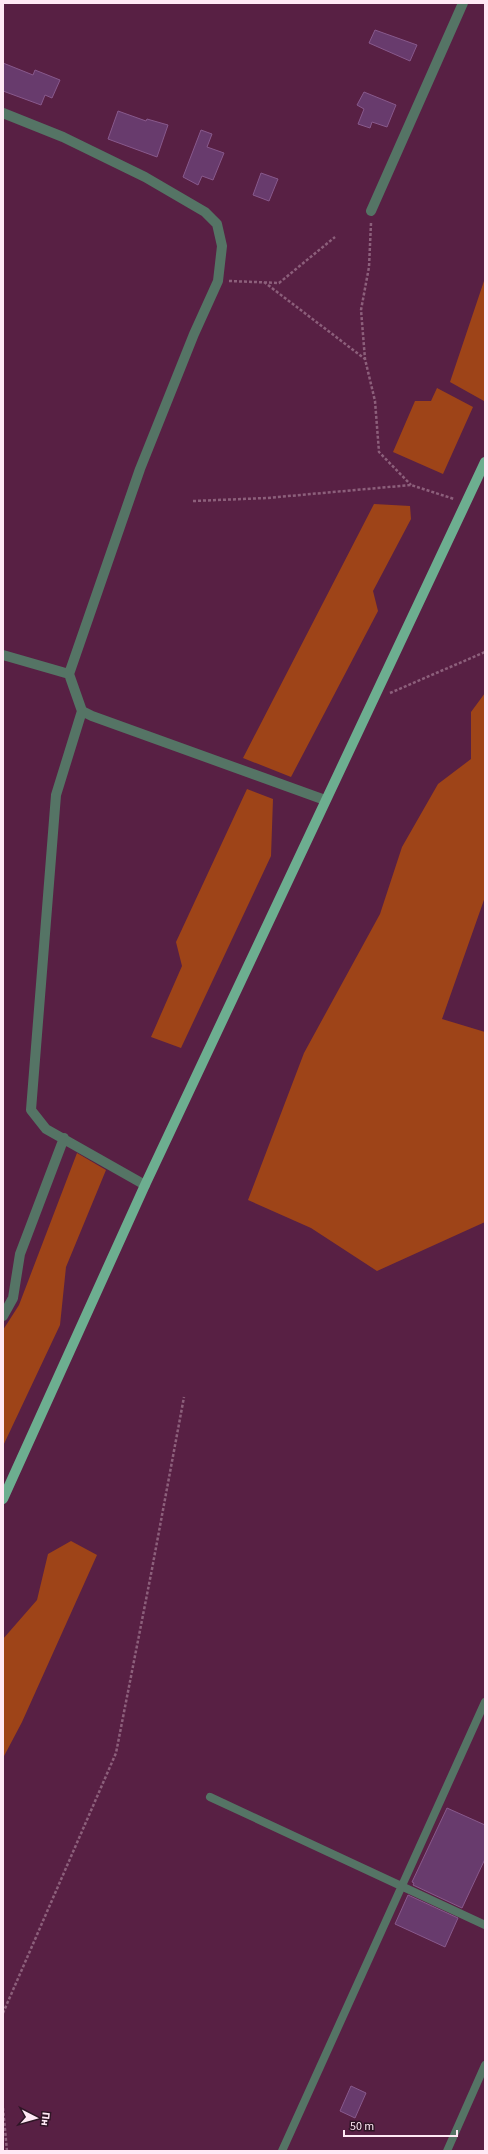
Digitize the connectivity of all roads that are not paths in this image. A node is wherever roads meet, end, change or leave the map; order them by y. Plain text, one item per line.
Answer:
1 (463, 3) edge
2 (3, 113) edge
3 (371, 211) road end
4 (485, 462) edge
5 (483, 473) edge
6 (3, 655) edge
7 (69, 674) junction
8 (82, 711) junction
9 (325, 800) junction
10 (64, 1138) junction
11 (145, 1185) junction
12 (3, 1316) edge
13 (3, 1499) edge
14 (485, 1702) edge
15 (210, 1797) dead end
16 (402, 1886) junction
17 (485, 1925) edge
18 (485, 2065) edge
19 (282, 2151) edge
20 (447, 2151) edge

1 - 3 street
2 - 7 street
4 - 5 main road
5 - 9 main road
6 - 7 street
7 - 8 street
8 - 9 street
8 - 10 street
9 - 11 main road
10 - 11 street
10 - 12 street
11 - 13 main road
14 - 16 lane
15 - 16 lane
16 - 17 lane
16 - 19 lane
18 - 20 lane

